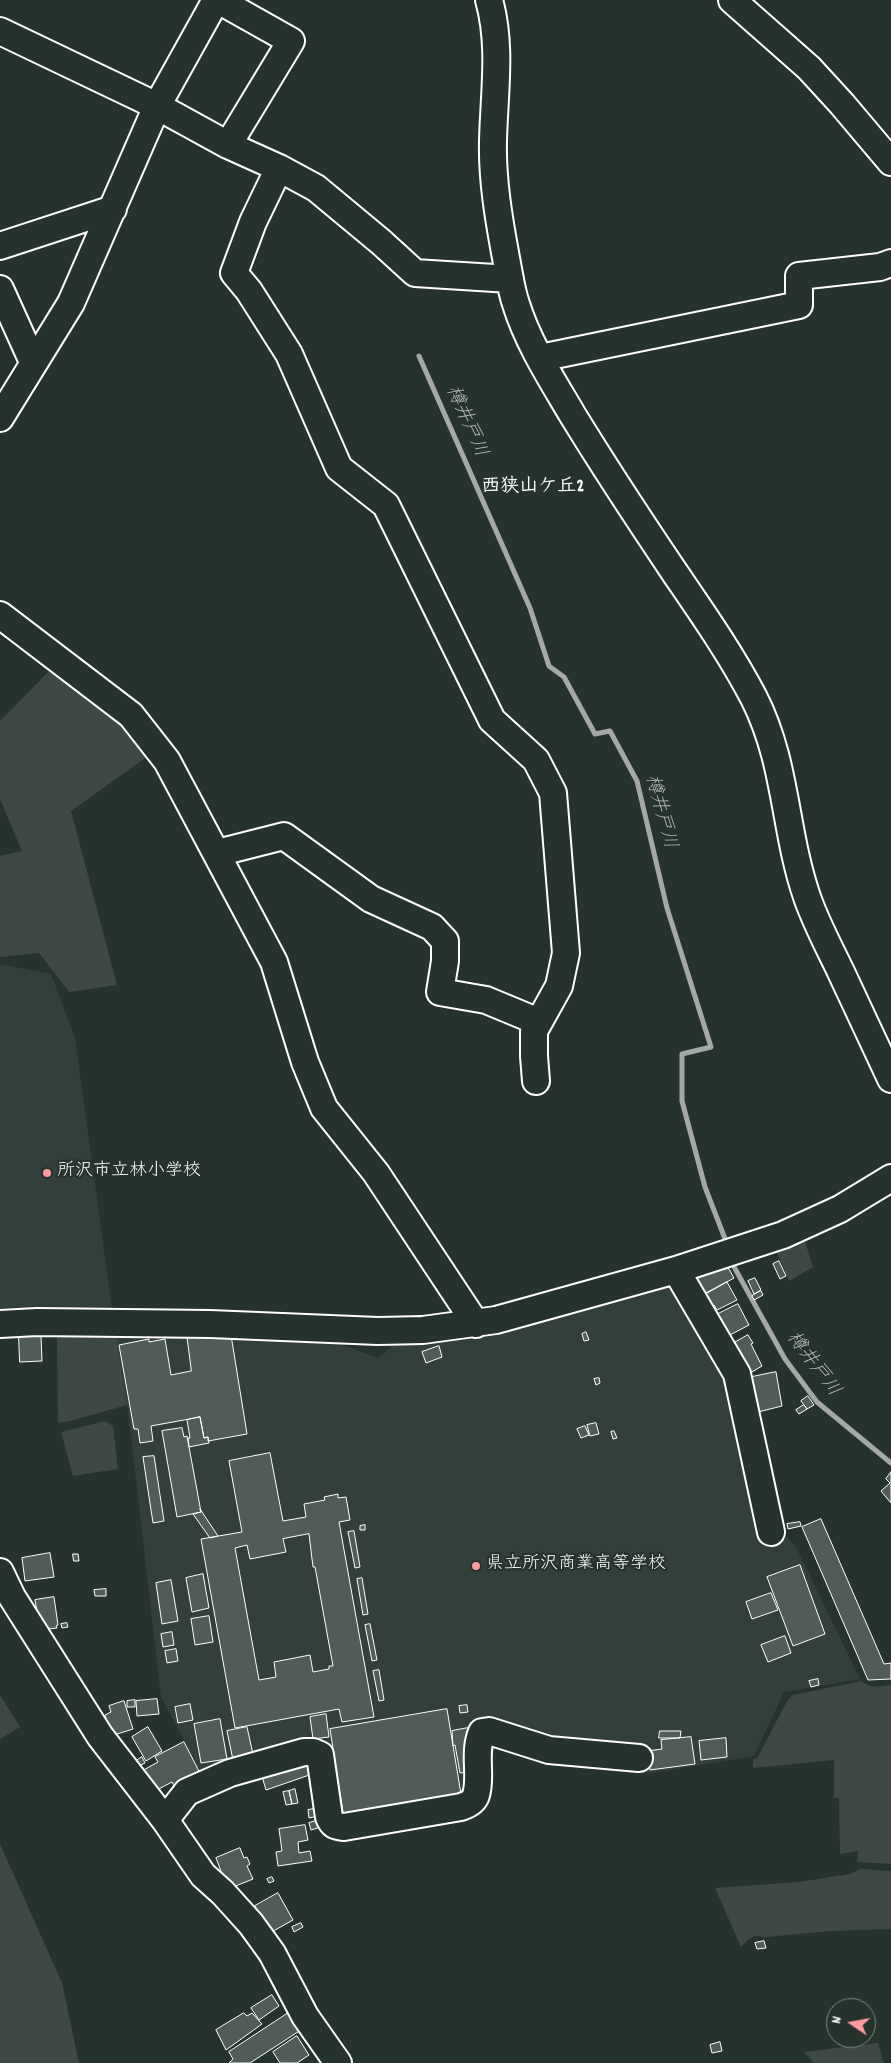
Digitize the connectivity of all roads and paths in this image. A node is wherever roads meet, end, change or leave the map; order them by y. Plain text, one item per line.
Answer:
1 (217, 0) edge
2 (489, 0) edge
3 (732, 0) edge
4 (0, 31) edge
5 (157, 106) junction
6 (228, 145) junction
7 (891, 162) edge
8 (279, 168) junction
9 (113, 209) junction
10 (0, 246) edge
11 (891, 263) edge
12 (510, 279) junction
13 (0, 289) edge
14 (540, 358) junction
15 (33, 362) junction
16 (0, 418) edge
17 (0, 615) edge
18 (217, 853) junction
19 (539, 1022) junction
20 (891, 1079) edge
21 (536, 1081) dead end
22 (891, 1178) edge
23 (676, 1270) junction
24 (0, 1324) edge
25 (476, 1324) junction
26 (771, 1532) dead end
27 (0, 1572) edge
28 (638, 1758) dead end
29 (165, 1820) junction
30 (338, 2063) edge

1 - 5 street
1 - 6 street
2 - 12 street
3 - 7 street
4 - 5 street
5 - 6 street
5 - 9 street
6 - 8 street
8 - 12 street
8 - 19 street
9 - 10 street
9 - 15 street
11 - 14 street
12 - 14 street
13 - 15 street
14 - 20 street
15 - 16 street
17 - 18 street
18 - 19 street
18 - 25 street
19 - 21 street
22 - 23 street
23 - 25 street
23 - 26 street
24 - 25 street
27 - 29 street
28 - 29 street
29 - 30 street

